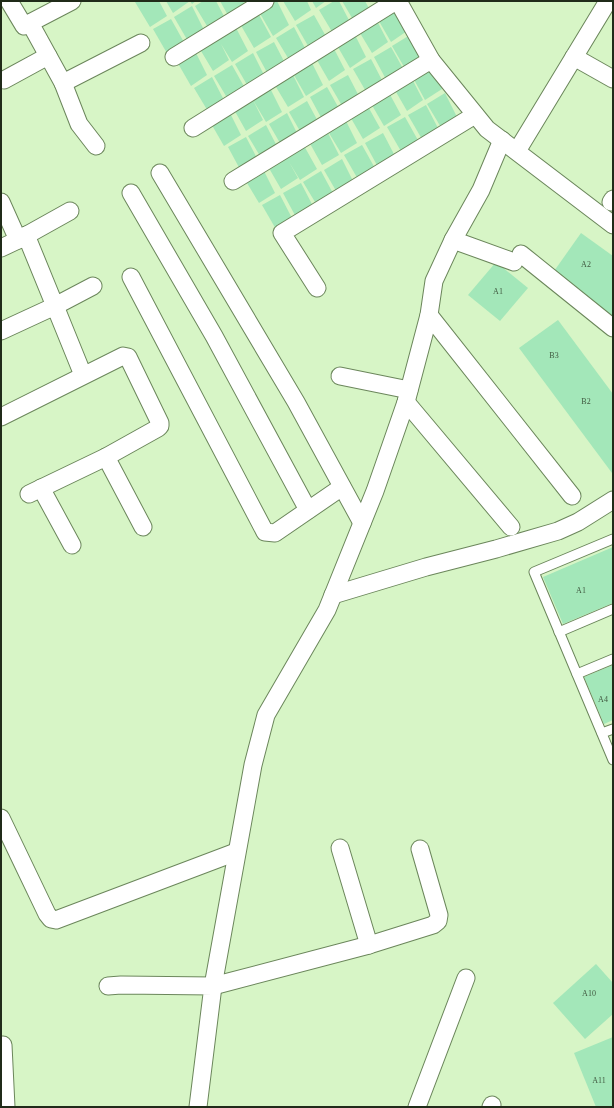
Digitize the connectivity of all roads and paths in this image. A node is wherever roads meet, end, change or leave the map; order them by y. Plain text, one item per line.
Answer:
1 (9, 1) edge
2 (72, 1) edge
3 (265, 1) edge
4 (397, 1) edge
5 (608, 1) edge
6 (30, 23) junction
7 (141, 43) dead end
8 (48, 56) junction
9 (174, 57) dead end
10 (574, 57) junction
11 (431, 60) junction
12 (613, 79) edge
13 (4, 80) dead end
14 (63, 83) junction
15 (475, 115) junction
16 (193, 128) dead end
17 (502, 140) junction
18 (96, 146) dead end
19 (517, 151) junction
20 (160, 173) dead end
21 (233, 181) dead end
22 (130, 193) dead end
23 (1, 202) edge
24 (70, 211) dead end
25 (613, 225) edge
26 (22, 237) junction
27 (453, 240) junction
28 (1, 248) edge
29 (131, 277) dead end
30 (93, 286) dead end
31 (317, 288) dead end
32 (55, 306) junction
33 (429, 315) junction
34 (613, 328) edge
35 (1, 331) edge
36 (84, 375) junction
37 (340, 376) dead end
38 (408, 396) junction
39 (1, 417) edge
40 (106, 457) junction
41 (342, 487) junction
42 (572, 496) dead end
43 (613, 500) edge
44 (308, 510) junction
45 (362, 523) junction
46 (143, 527) dead end
47 (511, 527) dead end
48 (613, 539) edge
49 (72, 545) dead end
50 (333, 595) junction
51 (613, 610) edge
52 (559, 632) junction
53 (613, 659) edge
54 (577, 674) junction
55 (613, 729) edge
56 (602, 733) junction
57 (613, 760) edge
58 (1, 818) edge
59 (340, 848) dead end
60 (420, 849) dead end
61 (236, 852) junction
62 (369, 945) junction
63 (466, 978) dead end
64 (108, 986) dead end
65 (213, 986) junction
66 (3, 1045) dead end
67 (6, 1107) edge
68 (198, 1107) edge
69 (417, 1107) edge

1 - 6 street
2 - 6 street
3 - 9 street
4 - 11 street
4 - 16 street
5 - 10 street
6 - 8 street
7 - 14 street
8 - 13 street
8 - 14 street
10 - 12 street
10 - 19 street
11 - 15 street
11 - 21 street
14 - 18 street
15 - 17 street
15 - 31 street
17 - 19 street
17 - 27 street
19 - 25 street
20 - 41 street
22 - 44 street
23 - 26 street
24 - 26 street
26 - 28 street
26 - 32 street
27 - 33 street
27 - 34 street
29 - 44 street
30 - 32 street
32 - 35 street
32 - 36 street
33 - 38 street
33 - 42 street
36 - 39 street
36 - 40 street
37 - 38 street
38 - 45 street
38 - 47 street
40 - 46 street
40 - 49 street
41 - 44 street
41 - 45 street
43 - 50 street
45 - 50 street
48 - 52 lane
50 - 61 street
51 - 52 lane
52 - 54 lane
53 - 54 lane
54 - 56 lane
55 - 56 lane
56 - 57 lane
58 - 61 street
59 - 62 street
60 - 62 street
61 - 65 street
62 - 65 street
63 - 69 street
64 - 65 street
65 - 68 street
66 - 67 street

